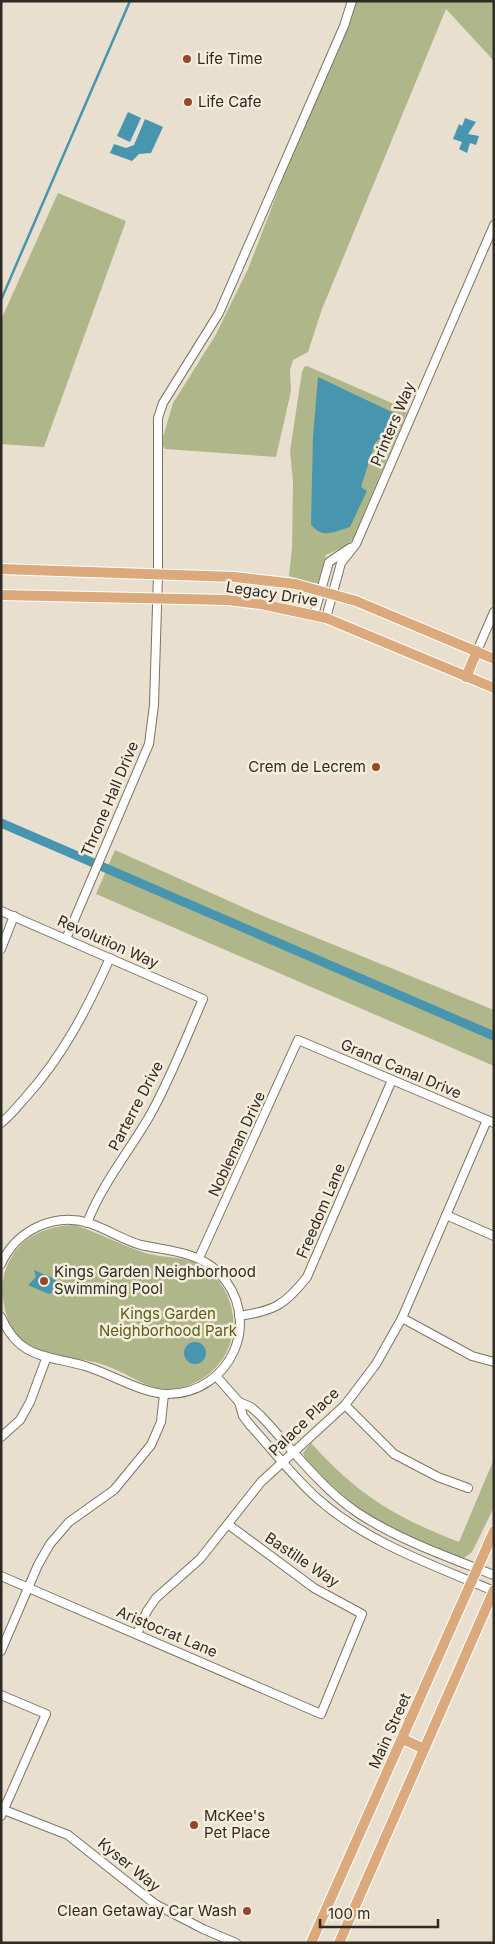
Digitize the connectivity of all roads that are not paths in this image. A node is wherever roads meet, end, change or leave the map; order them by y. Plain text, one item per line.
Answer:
1 (352, 1) edge
2 (494, 225) edge
3 (356, 544) junction
4 (1, 569) edge
5 (158, 574) junction
6 (322, 591) junction
7 (333, 594) junction
8 (1, 595) edge
9 (156, 598) junction
10 (494, 612) edge
11 (314, 615) junction
12 (326, 618) junction
13 (477, 651) junction
14 (494, 659) edge
15 (466, 677) junction
16 (494, 688) edge
17 (1, 911) edge
18 (14, 916) junction
19 (66, 939) junction
20 (1, 948) edge
21 (110, 958) junction
22 (203, 999) joint
23 (298, 1040) joint
24 (392, 1080) junction
25 (491, 1122) edge
26 (1, 1123) edge
27 (446, 1215) junction
28 (88, 1223) junction
29 (494, 1236) edge
30 (199, 1258) junction
31 (1, 1264) edge
32 (239, 1316) junction
33 (1, 1317) edge
34 (402, 1318) junction
35 (46, 1359) junction
36 (494, 1362) edge
37 (216, 1376) junction
38 (164, 1394) junction
39 (239, 1402) junction
40 (345, 1405) junction
41 (1, 1436) edge
42 (294, 1452) junction
43 (284, 1462) junction
44 (468, 1488) dead end
45 (229, 1525) junction
46 (494, 1531) edge
47 (477, 1569) junction
48 (494, 1575) edge
49 (1, 1576) edge
50 (472, 1581) junction
51 (28, 1587) junction
52 (494, 1590) edge
53 (137, 1634) junction
54 (1, 1650) edge
55 (1, 1695) edge
56 (321, 1714) joint
57 (403, 1739) junction
58 (424, 1748) junction
59 (2, 1813) edge
60 (236, 1943) edge
61 (311, 1943) edge
62 (339, 1943) edge

1 - 5 street, Throne Hall Drive
2 - 3 street, Printers Way
3 - 6 street
3 - 7 street, Printers Way
4 - 5 main road, Legacy Drive
5 - 6 main road, Legacy Drive
5 - 9 street, Throne Hall Drive
6 - 7 main road, Legacy Drive
6 - 11 street
7 - 12 street, Printers Way
7 - 13 main road, Legacy Drive
8 - 9 main road, Legacy Drive
9 - 11 main road, Legacy Drive
9 - 19 street, Throne Hall Drive
10 - 13 street
11 - 12 main road, Legacy Drive
12 - 15 main road, Legacy Drive
13 - 14 main road, Legacy Drive
13 - 15 main road
15 - 16 main road, Legacy Drive
17 - 18 street, Revolution Way
18 - 19 street, Revolution Way
18 - 20 street
19 - 21 street, Revolution Way
21 - 22 street, Revolution Way
21 - 26 street
22 - 28 street, Parterre Drive
23 - 24 street, Grand Canal Drive
23 - 30 street, Nobleman Drive
24 - 25 street, Grand Canal Drive
24 - 32 street, Freedom Lane
25 - 27 street, Palace Place
27 - 29 street
27 - 34 street, Palace Place
28 - 30 street
28 - 31 street
30 - 32 street
32 - 37 street
33 - 35 street
34 - 36 street
34 - 40 street, Palace Place
35 - 38 street
35 - 41 street
37 - 38 street
37 - 39 street
38 - 51 street
39 - 42 street
39 - 43 street
40 - 42 street, Palace Place
40 - 44 street
42 - 43 street, Palace Place
42 - 47 street
43 - 45 street, Palace Place
43 - 50 street
45 - 53 street, Palace Place
45 - 56 street, Bastille Way
46 - 47 main road, Main Street
47 - 48 street
47 - 50 main road, Main Street
49 - 51 street, Aristocrat Lane
50 - 52 street
50 - 57 main road, Main Street
51 - 53 street, Aristocrat Lane
51 - 54 street
52 - 58 main road
53 - 56 street, Aristocrat Lane
55 - 59 street
57 - 58 main road
57 - 61 main road, Main Street
58 - 62 main road
59 - 60 street, Kyser Way

